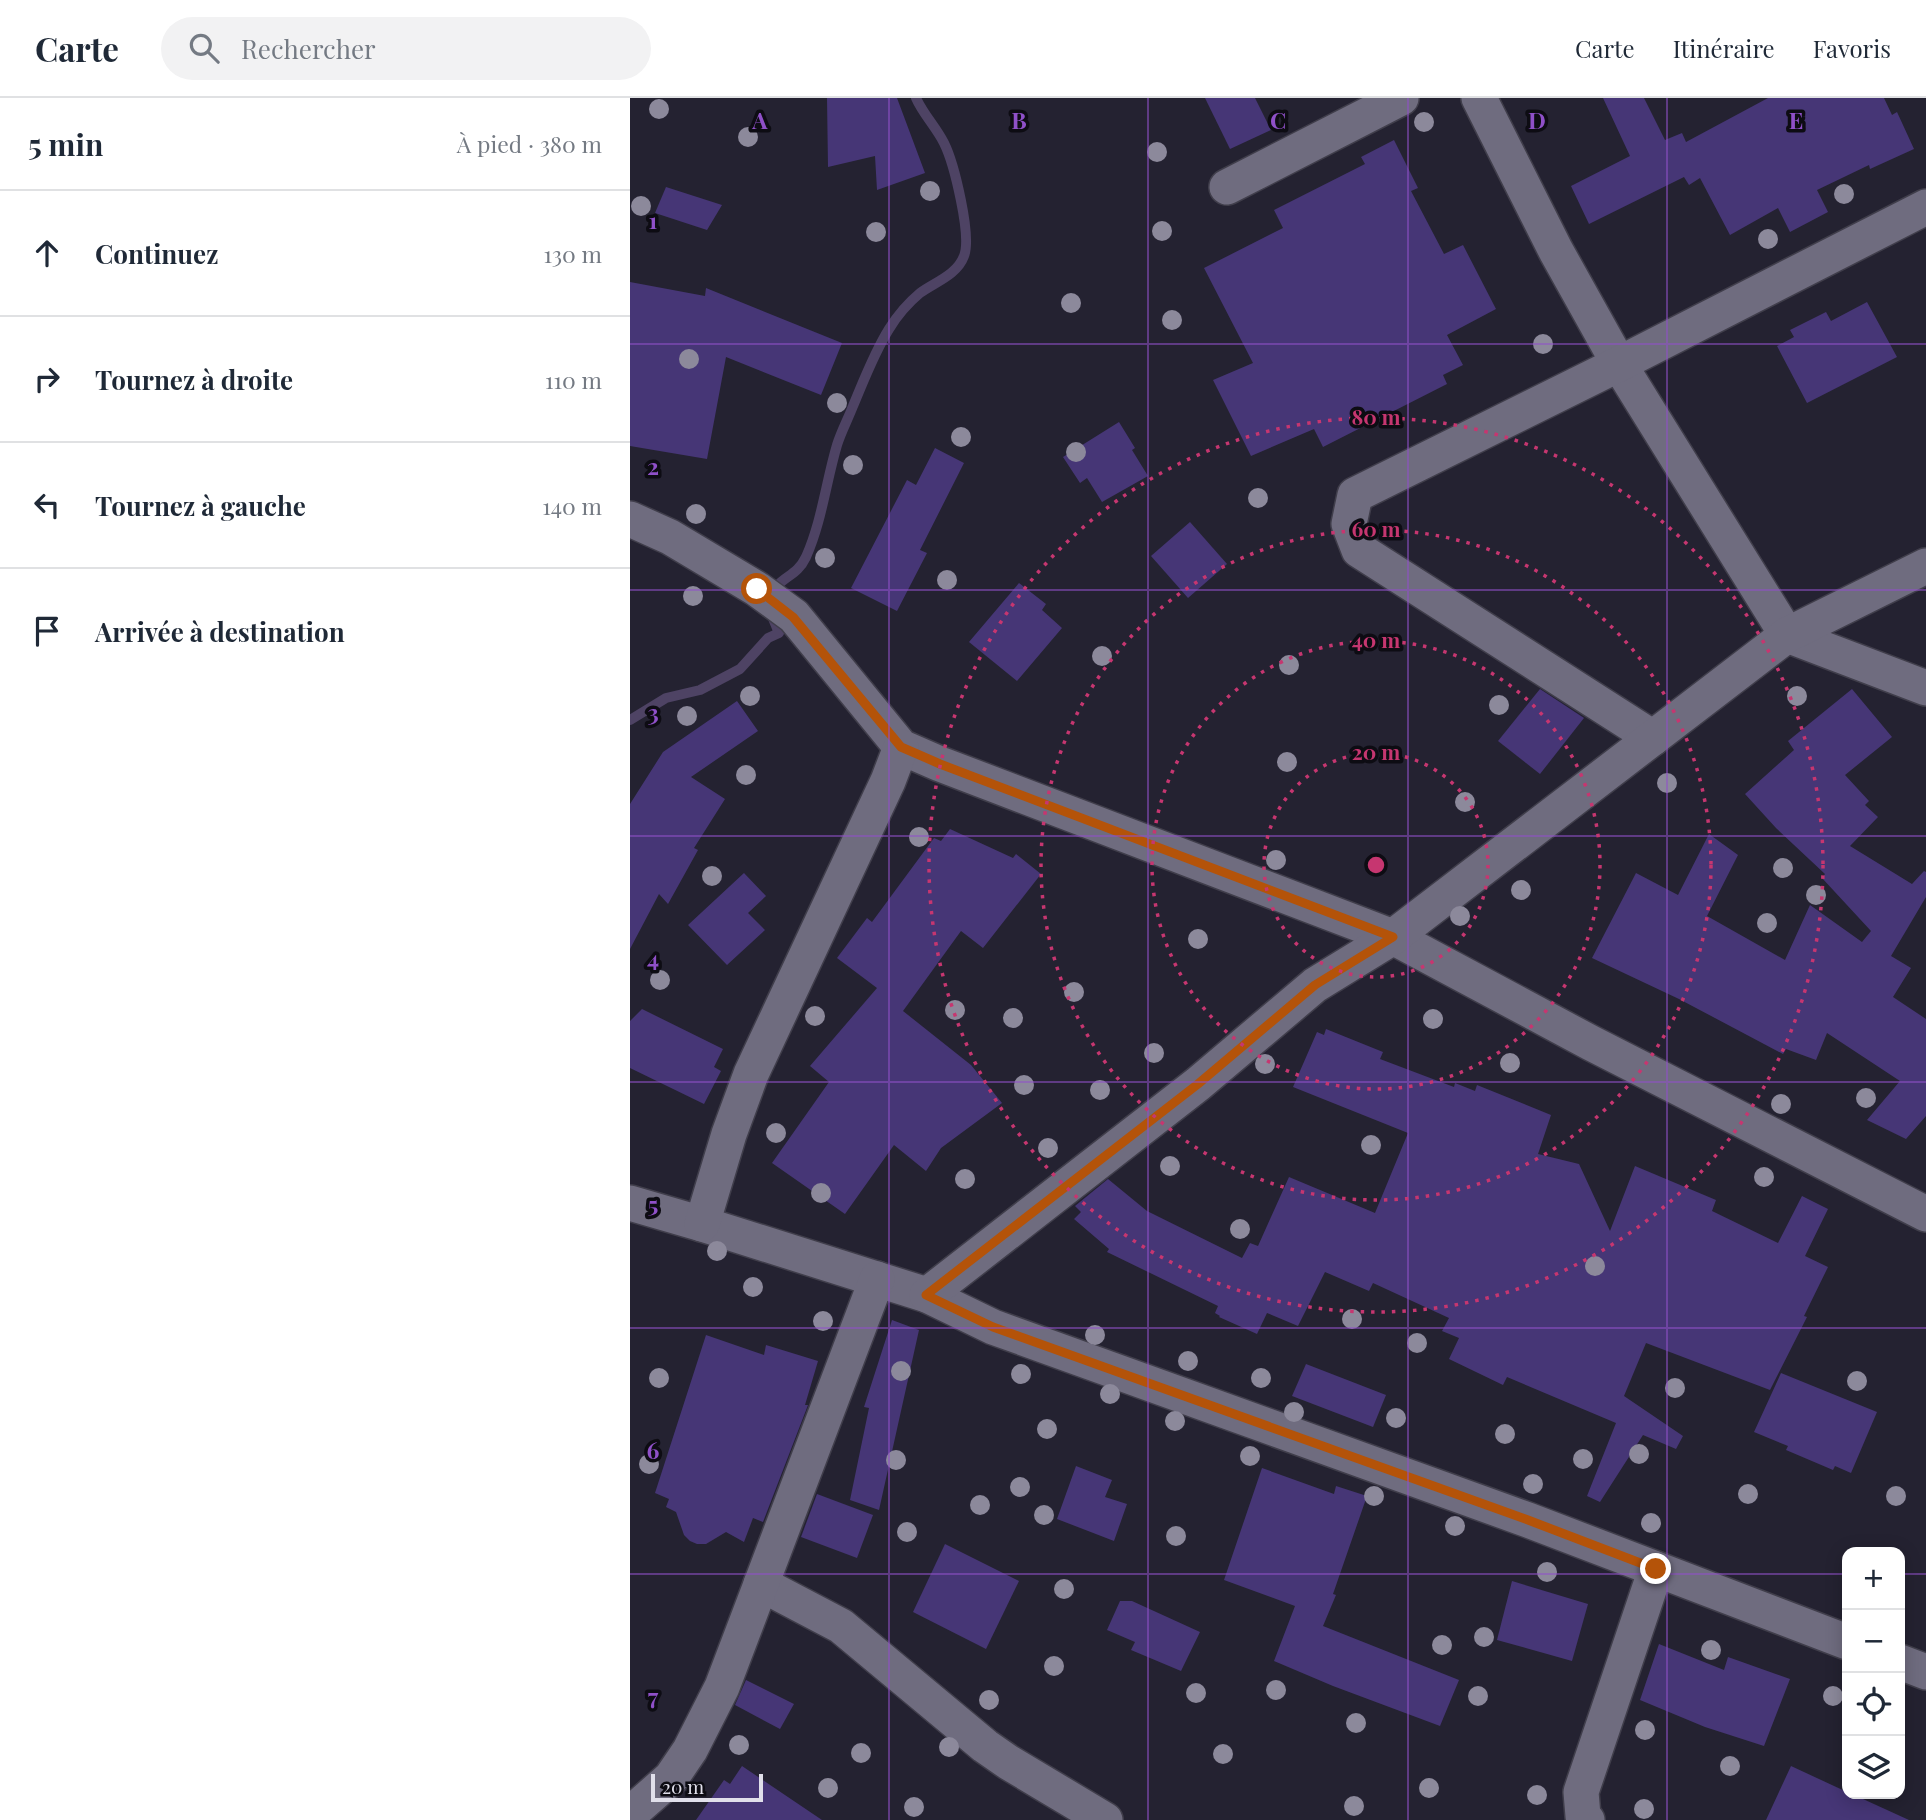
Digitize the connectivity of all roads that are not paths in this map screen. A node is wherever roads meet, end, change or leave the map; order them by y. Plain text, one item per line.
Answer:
1 (1401, 98) edge
2 (1479, 98) edge
3 (1227, 187) dead end
4 (1926, 207) edge
5 (1619, 364) junction
6 (630, 519) edge
7 (1926, 566) edge
8 (1787, 635) junction
9 (1926, 688) edge
10 (1653, 738) junction
11 (901, 747) junction
12 (1393, 937) junction
13 (630, 1203) edge
14 (1926, 1214) edge
15 (702, 1224) junction
16 (877, 1279) junction
17 (926, 1295) junction
18 (1656, 1569) junction
19 (761, 1584) junction
20 (1842, 1640) edge
21 (1905, 1664) edge
22 (1926, 1672) edge
23 (630, 1814) edge
24 (1105, 1820) edge
25 (1587, 1820) edge

1 - 3 street
2 - 5 street
4 - 5 street
5 - 8 street
5 - 10 street
6 - 11 street
7 - 8 street
8 - 9 street
8 - 10 street
10 - 12 street
11 - 12 street
11 - 15 street
12 - 14 street
12 - 17 street
13 - 15 street
15 - 16 street
16 - 17 street
16 - 19 street
17 - 18 street
18 - 20 street
18 - 25 street
19 - 23 street
19 - 24 street
21 - 22 street

